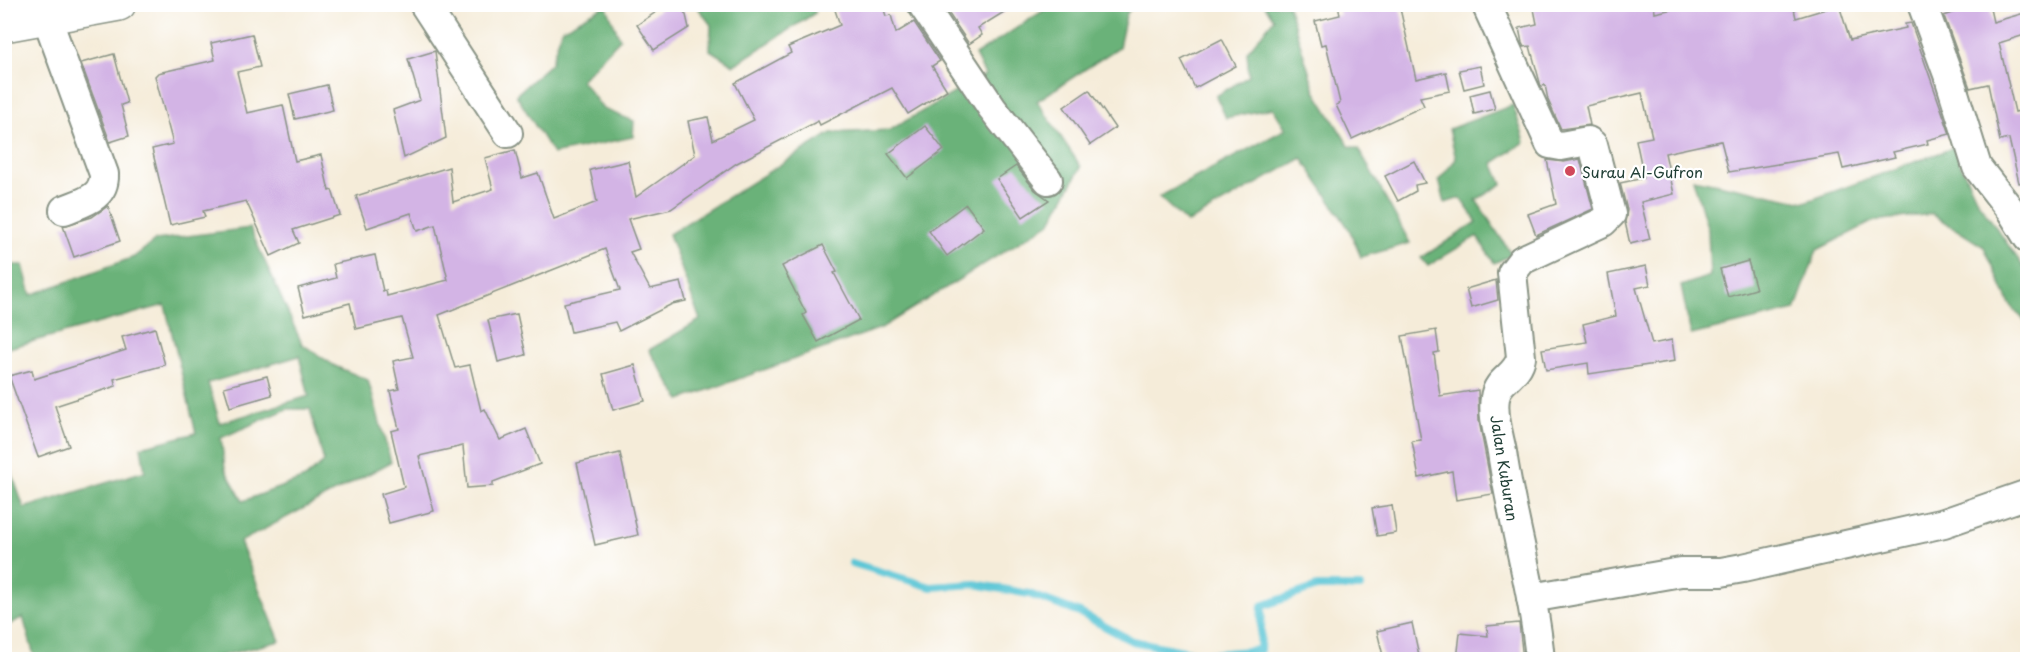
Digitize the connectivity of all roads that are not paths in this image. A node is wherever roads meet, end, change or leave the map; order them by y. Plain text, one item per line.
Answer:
1 (119, 4) edge
2 (424, 4) edge
3 (922, 4) edge
4 (1486, 4) edge
5 (1922, 4) edge
6 (47, 18) junction
7 (4, 25) edge
8 (508, 133) dead end
9 (1048, 180) dead end
10 (64, 210) dead end
11 (2028, 238) edge
12 (2028, 494) edge
13 (1531, 598) junction
14 (1540, 660) edge

1 - 6 street
2 - 8 street
3 - 9 street
4 - 13 street, Jalan Kuburan
5 - 11 street
6 - 7 street
6 - 10 street
12 - 13 street
13 - 14 street, Jalan Kuburan

